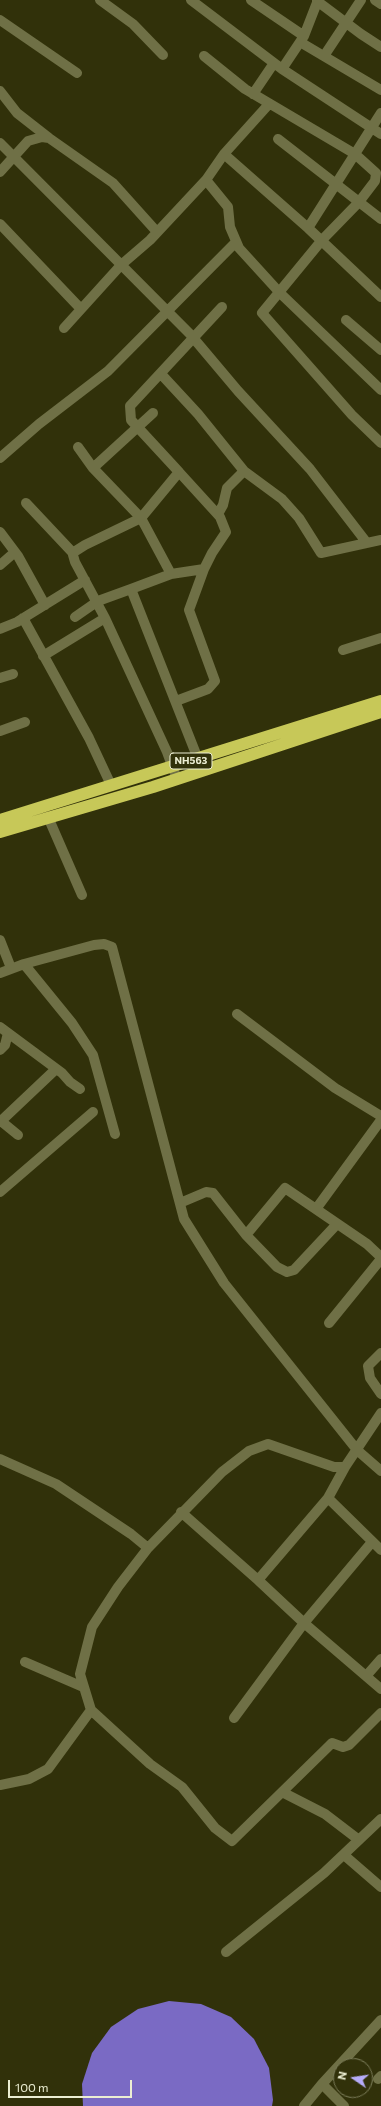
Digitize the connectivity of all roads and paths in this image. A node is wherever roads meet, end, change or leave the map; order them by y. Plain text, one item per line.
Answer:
1 (100, 0) edge
2 (191, 0) edge
3 (251, 0) edge
4 (317, 0) edge
5 (361, 0) edge
6 (375, 0) edge
7 (381, 4) edge
8 (0, 20) edge
9 (346, 23) junction
10 (302, 39) junction
11 (381, 47) edge
12 (163, 55) dead end
13 (204, 56) dead end
14 (324, 56) junction
15 (278, 66) junction
16 (77, 73) dead end
17 (381, 90) edge
18 (0, 91) edge
19 (253, 94) junction
20 (269, 104) junction
21 (381, 113) edge
22 (371, 130) junction
23 (381, 134) edge
24 (49, 138) junction
25 (278, 139) dead end
26 (0, 143) edge
27 (224, 154) junction
28 (355, 154) junction
29 (14, 155) junction
30 (0, 172) edge
31 (206, 180) junction
32 (337, 185) junction
33 (359, 202) junction
34 (381, 219) edge
35 (0, 224) edge
36 (308, 228) junction
37 (157, 232) junction
38 (322, 240) junction
39 (236, 242) junction
40 (121, 264) junction
41 (280, 293) junction
42 (381, 297) edge
43 (222, 307) dead end
44 (80, 308) junction
45 (168, 312) junction
46 (346, 320) dead end
47 (64, 328) dead end
48 (193, 337) junction
49 (381, 350) edge
50 (161, 374) junction
51 (381, 390) edge
52 (153, 413) dead end
53 (137, 427) junction
54 (381, 443) edge
55 (78, 447) dead end
56 (0, 458) edge
57 (93, 468) junction
58 (244, 471) junction
59 (179, 472) junction
60 (26, 503) dead end
61 (218, 514) junction
62 (141, 518) junction
63 (0, 532) edge
64 (381, 540) edge
65 (367, 543) junction
66 (15, 552) junction
67 (73, 553) junction
68 (0, 565) edge
69 (204, 569) junction
70 (171, 574) junction
71 (85, 580) junction
72 (131, 589) junction
73 (98, 601) junction
74 (45, 605) junction
75 (75, 617) dead end
76 (23, 618) junction
77 (105, 618) junction
78 (0, 629) edge
79 (381, 638) edge
80 (343, 650) dead end
81 (43, 656) junction
82 (13, 674) dead end
83 (0, 678) edge
84 (176, 701) junction
85 (381, 701) edge
86 (381, 712) edge
87 (25, 722) dead end
88 (0, 731) edge
89 (198, 759) junction
90 (172, 767) junction
91 (177, 779) junction
92 (111, 786) junction
93 (48, 817) junction
94 (0, 820) edge
95 (0, 832) edge
96 (82, 895) dead end
97 (0, 940) edge
98 (24, 964) junction
99 (11, 968) junction
100 (0, 973) edge
101 (237, 1014) dead end
102 (4, 1030) edge
103 (0, 1050) edge
104 (56, 1069) junction
105 (80, 1090) dead end
106 (93, 1112) dead end
107 (381, 1116) edge
108 (381, 1120) edge
109 (0, 1122) edge
110 (115, 1134) dead end
111 (18, 1135) dead end
112 (0, 1192) edge
113 (180, 1203) junction
114 (316, 1209) junction
115 (337, 1224) junction
116 (246, 1235) junction
117 (381, 1258) edge
118 (329, 1323) dead end
119 (381, 1353) edge
120 (381, 1394) edge
121 (381, 1413) edge
122 (357, 1450) junction
123 (0, 1459) edge
124 (345, 1467) junction
125 (381, 1471) edge
126 (328, 1498) junction
127 (181, 1512) junction
128 (372, 1542) junction
129 (148, 1548) junction
130 (381, 1550) edge
131 (258, 1580) junction
132 (304, 1623) junction
133 (381, 1659) edge
134 (25, 1662) dead end
135 (367, 1675) junction
136 (83, 1687) junction
137 (381, 1689) edge
138 (91, 1710) junction
139 (381, 1713) edge
140 (234, 1718) dead end
141 (0, 1785) edge
142 (282, 1792) junction
143 (381, 1819) edge
144 (359, 1840) junction
145 (344, 1854) junction
146 (381, 1888) edge
147 (226, 1952) dead end
148 (381, 2020) edge
149 (322, 2084) junction
150 (304, 2106) edge
151 (344, 2106) edge

1 - 12 street
2 - 15 street
3 - 10 street
4 - 9 street
4 - 10 street
5 - 9 street
6 - 7 street
8 - 16 street
9 - 11 street
9 - 14 street
10 - 14 street
10 - 15 street
13 - 19 street
14 - 17 street
15 - 19 street
15 - 22 street
18 - 24 street
19 - 20 street
20 - 27 street
20 - 28 street
21 - 22 street
22 - 23 street
22 - 28 street
24 - 29 street
24 - 37 street
25 - 32 street
26 - 29 street
27 - 31 street
27 - 36 street
28 - 32 street
28 - 33 street
29 - 30 street
29 - 40 street
31 - 37 street
31 - 39 street
32 - 33 street
32 - 36 street
33 - 34 street
33 - 38 street
35 - 44 street
36 - 38 street
37 - 40 street
38 - 41 street
38 - 42 street
39 - 41 street
39 - 45 street
40 - 44 street
40 - 45 street
41 - 51 street
41 - 54 street
43 - 48 street
44 - 47 street
45 - 48 street
45 - 56 street
46 - 49 street
48 - 50 street
48 - 65 street
50 - 53 street
50 - 58 street
52 - 53 street
53 - 57 street
53 - 59 street
55 - 57 street
57 - 62 street
58 - 61 street
58 - 65 street
59 - 61 street
59 - 62 street
60 - 67 street
61 - 69 street
62 - 67 street
62 - 70 street
63 - 66 street
64 - 65 street
66 - 68 street
66 - 74 street
67 - 71 street
69 - 70 street
69 - 84 street
70 - 72 street
71 - 73 street
71 - 74 street
72 - 73 street
72 - 84 street
73 - 75 street
73 - 77 street
74 - 76 street
76 - 78 street
76 - 81 street
77 - 81 street
77 - 90 street
79 - 80 street
81 - 92 street
82 - 83 street
84 - 89 street
85 - 89 highway, NH563
86 - 91 highway, NH563
87 - 88 street
89 - 90 highway, NH563
90 - 91 street
90 - 92 highway, NH563
91 - 93 highway, NH563
92 - 94 highway, NH563
93 - 95 highway, NH563
93 - 96 street
97 - 99 street
98 - 99 street
98 - 110 street
98 - 113 street
99 - 100 street
101 - 107 street
102 - 103 street
102 - 104 street
104 - 105 street
104 - 109 street
106 - 112 street
108 - 114 street
109 - 111 street
113 - 116 street
113 - 122 street
114 - 115 street
114 - 116 street
115 - 116 street
115 - 117 street
117 - 118 street
119 - 120 street
121 - 122 street
122 - 124 street
122 - 125 street
123 - 129 street
124 - 126 street
124 - 127 street
126 - 128 street
126 - 131 street
127 - 129 street
127 - 131 street
128 - 130 street
128 - 132 street
129 - 136 street
131 - 132 street
132 - 135 street
132 - 140 street
133 - 135 street
134 - 136 street
135 - 137 street
136 - 138 street
138 - 141 street
138 - 142 street
139 - 142 street
142 - 144 street
143 - 144 street
144 - 145 street
145 - 146 street
145 - 147 street
148 - 149 street
149 - 150 street
149 - 151 street

